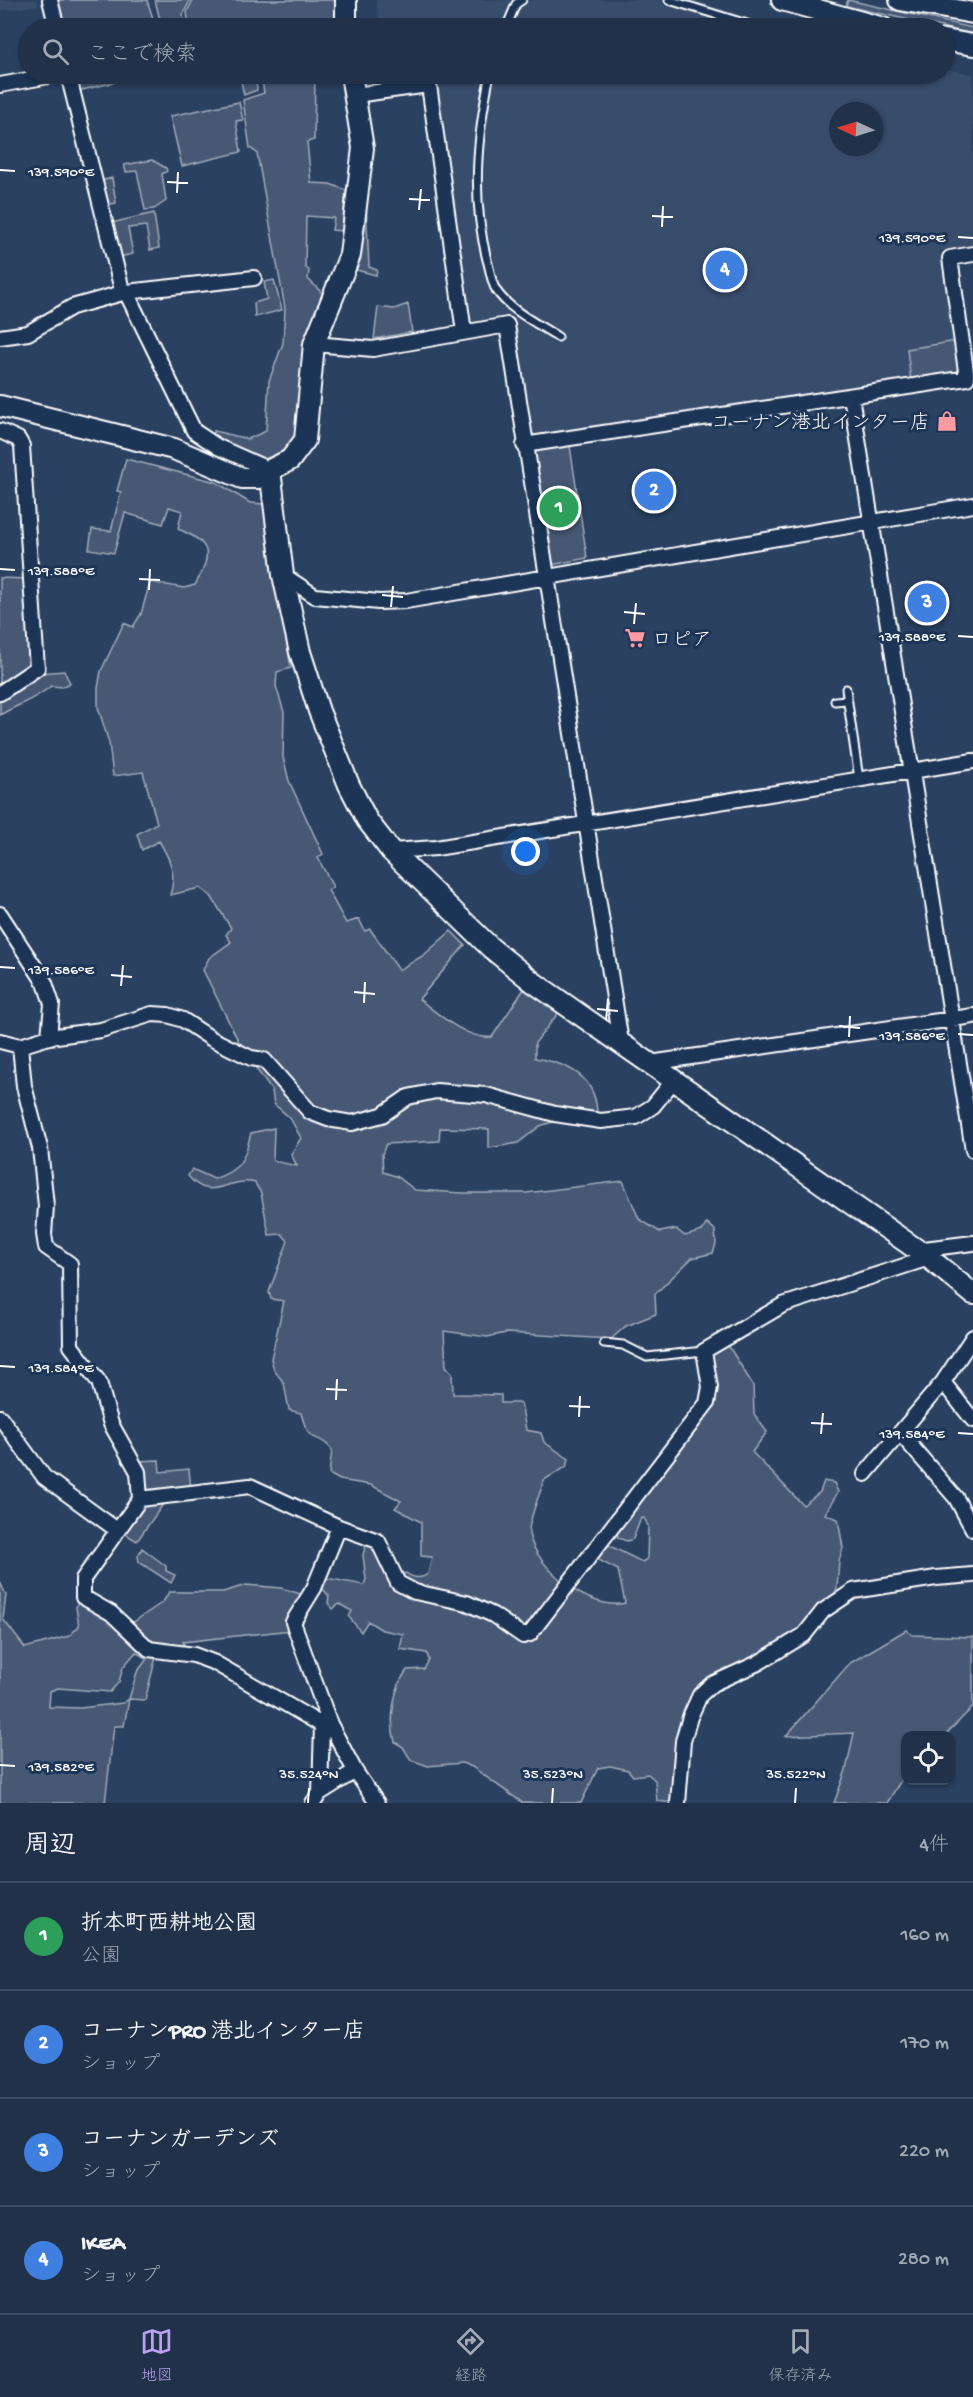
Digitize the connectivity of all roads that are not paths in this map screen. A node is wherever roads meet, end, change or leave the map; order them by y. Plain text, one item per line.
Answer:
1 (50, 0) edge
2 (346, 0) edge
3 (669, 0) edge
4 (782, 0) edge
5 (900, 0) edge
6 (519, 1) edge
7 (973, 13) edge
8 (54, 18) edge
9 (346, 18) edge
10 (511, 18) edge
11 (728, 18) edge
12 (847, 18) edge
13 (955, 42) edge
14 (973, 45) edge
15 (18, 82) edge
16 (70, 84) edge
17 (353, 84) edge
18 (488, 84) edge
19 (0, 85) edge
20 (355, 95) junction
21 (973, 254) edge
22 (254, 278) dead end
23 (126, 292) junction
24 (464, 332) junction
25 (0, 337) edge
26 (558, 337) dead end
27 (314, 344) junction
28 (851, 396) junction
29 (0, 406) edge
30 (0, 431) edge
31 (524, 445) junction
32 (270, 470) junction
33 (973, 505) edge
34 (872, 520) junction
35 (283, 575) junction
36 (546, 577) junction
37 (846, 688) dead end
38 (0, 693) edge
39 (847, 700) junction
40 (835, 701) dead end
41 (973, 761) edge
42 (912, 771) junction
43 (859, 779) junction
44 (585, 823) junction
45 (391, 851) junction
46 (0, 914) edge
47 (973, 1016) edge
48 (950, 1020) junction
49 (49, 1037) junction
50 (0, 1041) edge
51 (621, 1042) junction
52 (20, 1046) junction
53 (650, 1063) junction
54 (674, 1080) junction
55 (973, 1150) edge
56 (973, 1243) edge
57 (922, 1254) junction
58 (973, 1294) edge
59 (973, 1337) edge
60 (604, 1342) dead end
61 (704, 1351) junction
62 (943, 1382) junction
63 (0, 1418) edge
64 (973, 1420) edge
65 (900, 1433) junction
66 (866, 1474) dead end
67 (140, 1499) junction
68 (339, 1527) junction
69 (973, 1529) edge
70 (117, 1530) junction
71 (973, 1575) edge
72 (326, 1725) junction
73 (355, 1771) junction
74 (317, 1798) edge
75 (377, 1803) edge
76 (678, 1803) edge

1 - 8 street
2 - 9 street
3 - 11 lane
4 - 12 street
5 - 7 street
6 - 10 lane
13 - 14 street
15 - 19 street
16 - 23 street
17 - 20 street
18 - 26 lane
20 - 24 street
20 - 27 street
21 - 28 street
22 - 23 street
23 - 25 street
23 - 32 street
24 - 27 street
24 - 31 street
27 - 32 street
28 - 31 street
28 - 34 street
29 - 32 street
30 - 38 street
31 - 36 street
32 - 35 street
33 - 34 street
34 - 36 street
34 - 42 street
35 - 36 street
35 - 45 street
36 - 44 street
37 - 39 lane
39 - 40 lane
39 - 43 lane
41 - 42 street
42 - 43 street
42 - 48 street
43 - 44 street
44 - 45 street
44 - 51 street
45 - 51 street
46 - 49 street
47 - 48 street
48 - 53 street
48 - 55 street
49 - 52 street
49 - 54 street
50 - 52 street
51 - 53 street
52 - 67 street
53 - 54 street
54 - 57 street
56 - 57 street
57 - 58 street
57 - 61 street
59 - 62 street
60 - 61 lane
61 - 68 street
62 - 64 street
62 - 65 street
63 - 70 street
65 - 66 street
65 - 69 street
67 - 68 street
67 - 70 street
68 - 72 street
70 - 72 street
71 - 76 street
72 - 73 street
72 - 74 street
73 - 74 street
73 - 75 street

